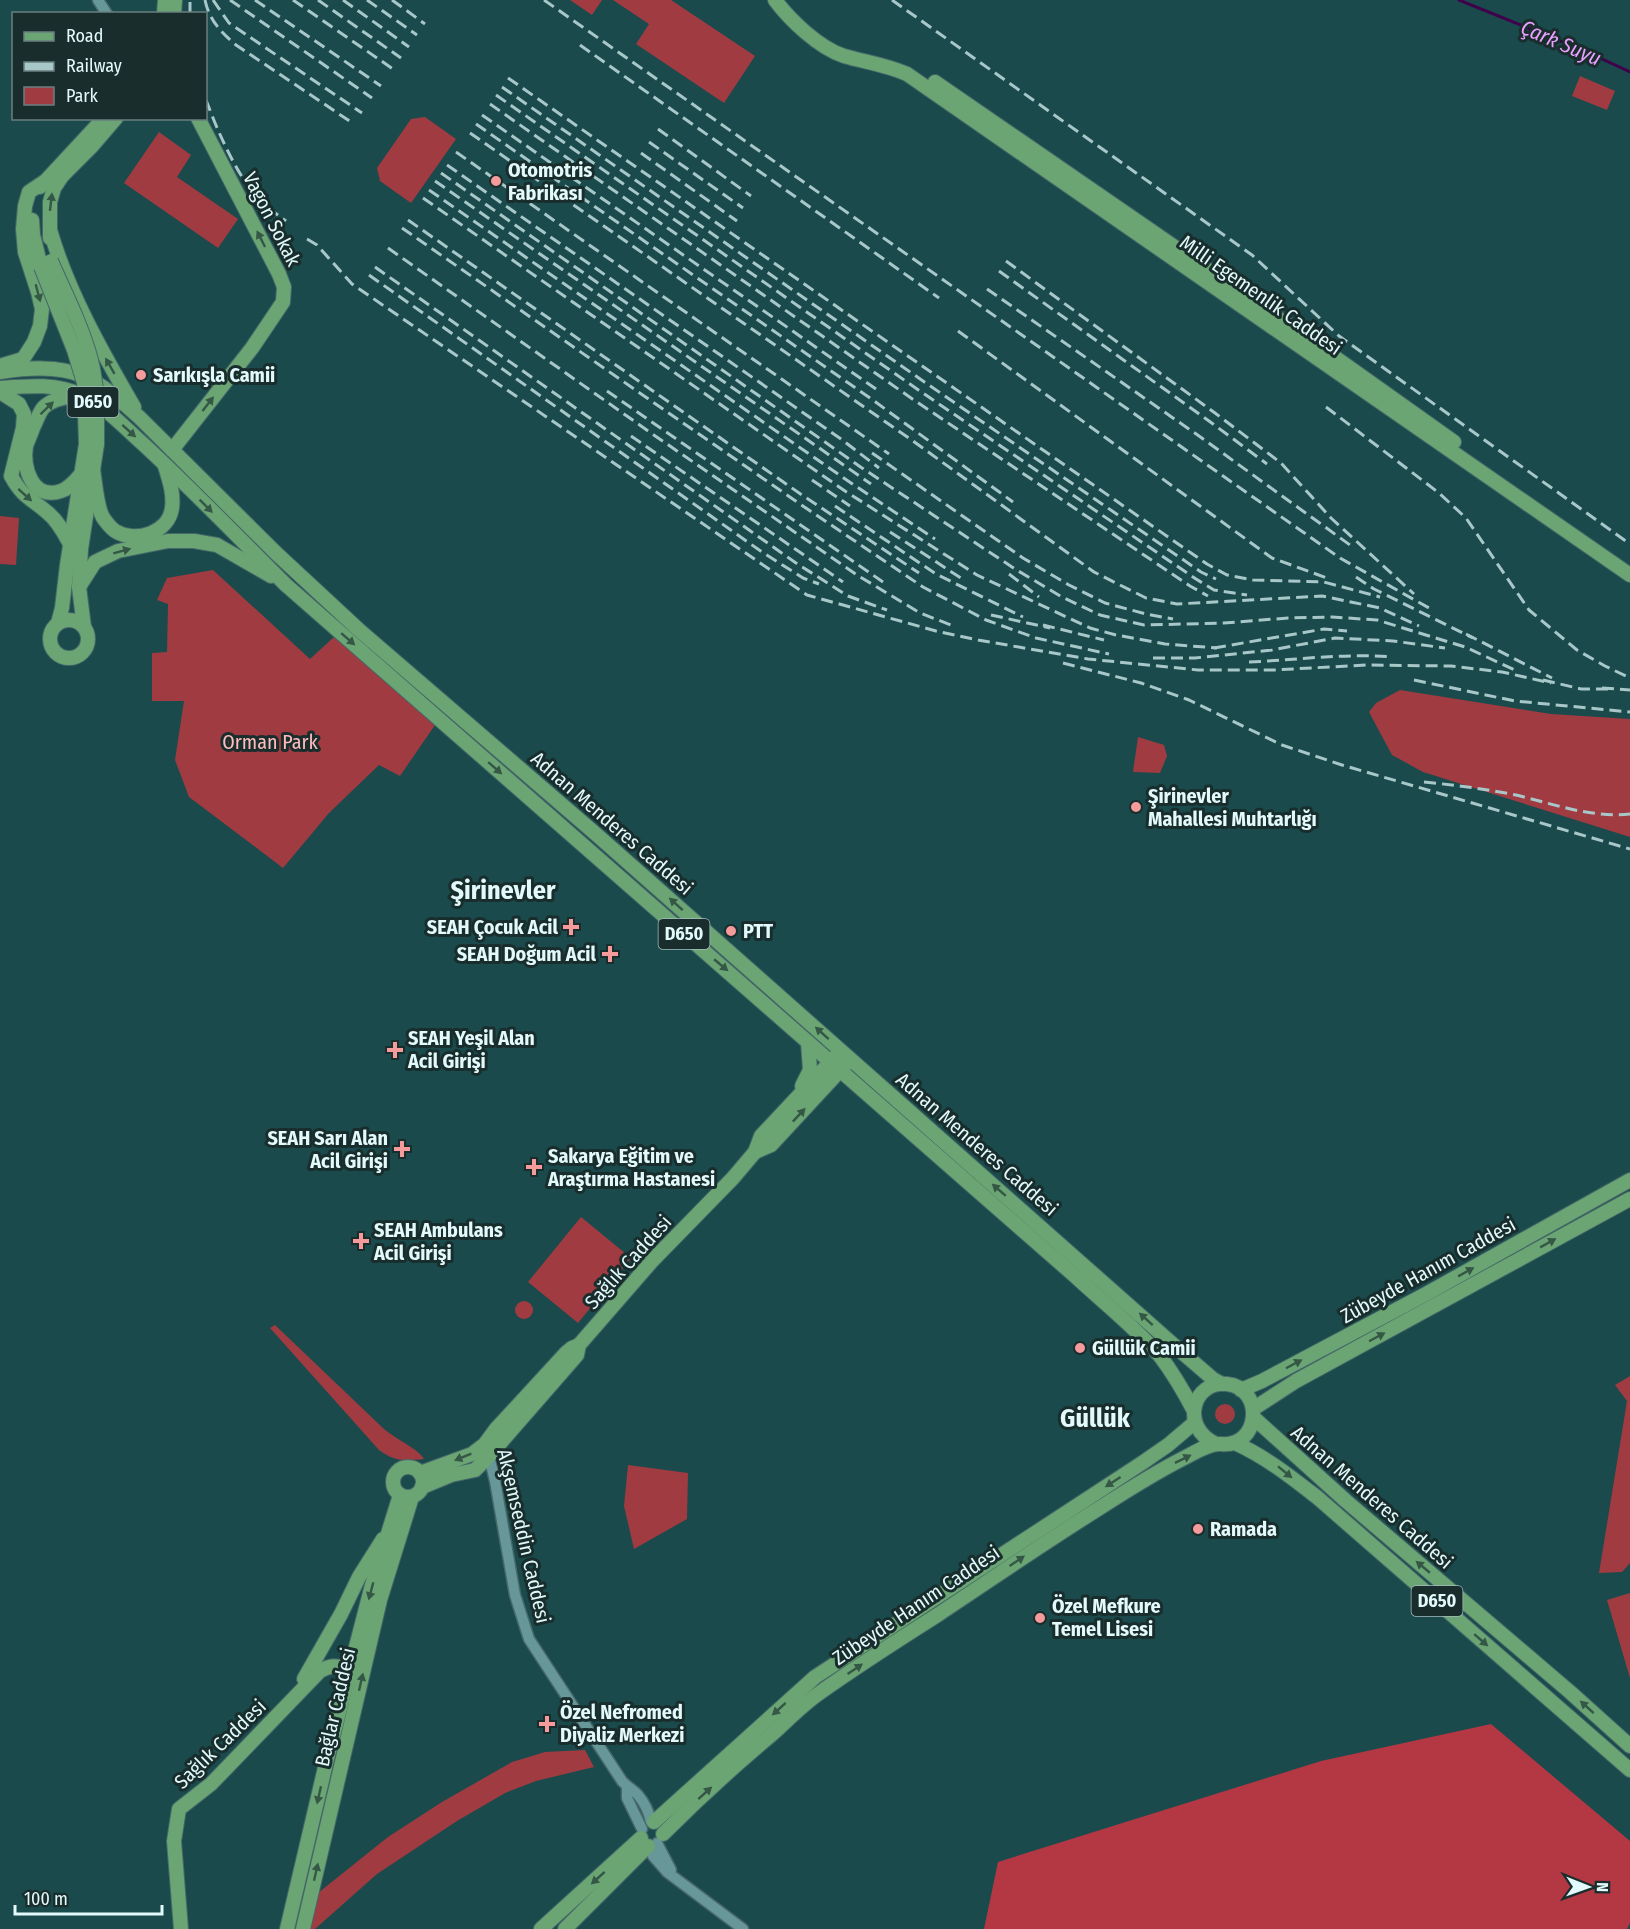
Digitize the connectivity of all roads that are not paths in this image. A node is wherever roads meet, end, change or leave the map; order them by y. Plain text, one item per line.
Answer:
1 (775, 0) edge
2 (864, 60) junction
3 (102, 120) edge
4 (114, 120) edge
5 (199, 120) edge
6 (44, 182) junction
7 (50, 230) junction
8 (46, 264) junction
9 (0, 366) edge
10 (0, 372) edge
11 (0, 389) edge
12 (81, 394) junction
13 (139, 417) junction
14 (172, 450) junction
15 (165, 464) junction
16 (87, 471) junction
17 (70, 544) junction
18 (1630, 565) edge
19 (1630, 575) edge
20 (286, 585) junction
21 (79, 586) junction
22 (58, 623) junction
23 (84, 627) junction
24 (808, 1042) junction
25 (846, 1055) junction
26 (835, 1066) junction
27 (865, 1092) junction
28 (819, 1094) junction
29 (797, 1097) junction
30 (755, 1152) junction
31 (1630, 1180) edge
32 (1630, 1199) edge
33 (1222, 1384) junction
34 (1241, 1390) junction
35 (1254, 1413) junction
36 (1194, 1417) junction
37 (1235, 1443) junction
38 (1216, 1444) junction
39 (487, 1450) junction
40 (420, 1473) junction
41 (423, 1487) junction
42 (406, 1496) junction
43 (390, 1530) junction
44 (349, 1677) junction
45 (287, 1707) junction
46 (1630, 1746) edge
47 (1630, 1770) edge
48 (651, 1835) junction
49 (181, 1929) edge
50 (287, 1929) edge
51 (303, 1929) edge
52 (541, 1929) edge
53 (565, 1929) edge
54 (743, 1929) edge

1 - 2 main road, Milli Egemenlik Caddesi
2 - 18 main road, Milli Egemenlik Caddesi
2 - 19 main road, Milli Egemenlik Caddesi
3 - 6 main road
7 -> 4 main road
14 -> 5 main road, Vagon Sokak
6 - 8 main road
6 -> 9 main road
7 - 8 main road
13 -> 7 main road
8 - 16 main road, bridge
10 - 13 main road
11 - 12 main road, D650
11 -> 17 main road
12 -> 15 main road, D650
16 -> 12 main road
13 - 14 main road, Adnan Menderes Caddesi
25 -> 14 main road, Adnan Menderes Caddesi
15 - 16 main road
15 -> 20 main road, Adnan Menderes Caddesi / D650
16 - 17 main road
16 - 21 main road
17 - 22 main road
21 -> 20 main road
20 -> 24 main road, Adnan Menderes Caddesi / D650
21 - 23 main road
22 - 23 main road
22 - 23 main road
24 - 26 main road, Adnan Menderes Caddesi / D650
24 - 29 main road
25 - 26 main road, Sağlık Caddesi
33 -> 25 main road, Adnan Menderes Caddesi
26 - 27 main road, Adnan Menderes Caddesi / D650
26 - 28 main road, Sağlık Caddesi
26 - 29 main road, Sağlık Caddesi
27 - 28 main road
27 - 36 main road, Adnan Menderes Caddesi / D650
30 -> 28 main road, Sağlık Caddesi
29 - 30 main road, Sağlık Caddesi
30 - 39 main road, Sağlık Caddesi
34 -> 31 main road, Zübeyde Hanım Caddesi
35 -> 32 main road, Zübeyde Hanım Caddesi
33 - 34 main road
33 - 36 main road
34 - 35 main road
35 - 37 main road
46 -> 35 main road, Adnan Menderes Caddesi
36 - 38 main road
36 -> 48 main road, Zübeyde Hanım Caddesi
37 - 38 main road
37 -> 47 main road, Adnan Menderes Caddesi / D650
48 -> 38 main road, Zübeyde Hanım Caddesi
39 -> 40 main road, Sağlık Caddesi
39 - 41 main road, Sağlık Caddesi
39 - 48 street, Akşemseddin Caddesi
40 - 41 main road
40 - 42 main road
41 - 42 main road
42 - 43 main road, Sağlık Caddesi
51 -> 42 main road, Bağlar Caddesi
43 -> 44 main road, Sağlık Caddesi
43 - 45 main road, Sağlık Caddesi
44 - 45 main road, Sağlık Caddesi
44 -> 50 main road, Bağlar Caddesi
45 - 49 main road, Sağlık Caddesi
48 -> 52 main road, Zübeyde Hanım Caddesi
48 - 53 main road, Zübeyde Hanım Caddesi
48 - 54 street, Akşemseddin Caddesi

